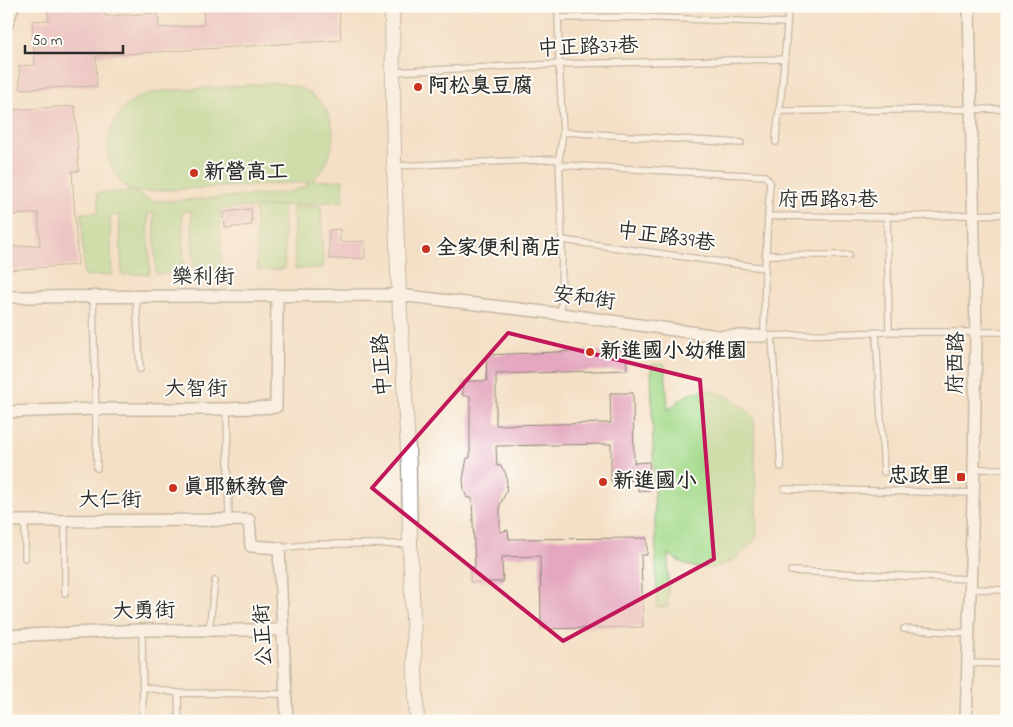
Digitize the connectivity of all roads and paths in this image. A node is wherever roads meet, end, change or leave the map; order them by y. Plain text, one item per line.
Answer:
1 (13, 6) edge
2 (392, 6) edge
3 (558, 6) edge
4 (788, 6) edge
5 (969, 6) edge
6 (558, 18) junction
7 (787, 23) junction
8 (6, 27) edge
9 (785, 60) junction
10 (558, 64) junction
11 (392, 72) junction
12 (1007, 109) edge
13 (971, 110) junction
14 (780, 111) junction
15 (563, 132) junction
16 (776, 142) dead end
17 (741, 143) dead end
18 (559, 162) junction
19 (394, 166) junction
20 (1007, 214) edge
21 (974, 215) junction
22 (768, 216) junction
23 (887, 218) junction
24 (562, 240) junction
25 (765, 255) junction
26 (849, 255) dead end
27 (765, 268) junction
28 (399, 295) junction
29 (277, 296) junction
30 (6, 297) edge
31 (93, 297) junction
32 (136, 297) junction
33 (561, 314) junction
34 (889, 332) junction
35 (976, 332) junction
36 (1007, 332) edge
37 (876, 333) junction
38 (768, 337) junction
39 (140, 369) dead end
40 (96, 409) junction
41 (227, 409) junction
42 (6, 412) edge
43 (781, 467) dead end
44 (97, 468) dead end
45 (974, 469) junction
46 (1007, 470) edge
47 (884, 472) dead end
48 (785, 489) dead end
49 (973, 493) junction
50 (229, 519) junction
51 (65, 520) junction
52 (6, 521) edge
53 (25, 521) junction
54 (410, 544) junction
55 (279, 548) junction
56 (25, 558) dead end
57 (791, 570) dead end
58 (215, 581) dead end
59 (971, 584) junction
60 (1007, 590) edge
61 (65, 593) dead end
62 (904, 629) dead end
63 (142, 630) junction
64 (209, 630) junction
65 (283, 630) junction
66 (969, 633) junction
67 (6, 636) edge
68 (968, 663) junction
69 (1007, 664) edge
70 (143, 687) junction
71 (178, 692) junction
72 (286, 694) junction
73 (143, 721) edge
74 (179, 721) edge
75 (287, 721) edge
76 (417, 721) edge
77 (637, 721) edge
78 (654, 721) edge
79 (966, 721) edge

1 - 8 street
2 - 11 street, 中正路
3 - 6 lane
4 - 7 lane
5 - 13 street, 府西路
6 - 7 lane
6 - 10 lane
7 - 9 lane
9 - 10 lane, 中正路37巷
9 - 14 lane
10 - 11 lane, 中正路37巷
10 - 15 lane
11 - 19 street, 中正路
12 - 13 lane
13 - 14 lane
13 - 21 street, 府西路
14 - 16 lane
15 - 17 lane
15 - 18 lane
18 - 19 lane
18 - 22 lane
18 - 24 lane
19 - 28 street, 中正路
20 - 21 lane, 府西路87巷
21 - 23 lane, 府西路87巷
21 - 35 street, 府西路
22 - 23 lane, 府西路87巷
22 - 25 lane, 府西路87巷
23 - 34 lane
24 - 27 lane, 中正路39巷
24 - 33 lane
25 - 26 lane
25 - 27 lane, 府西路87巷
27 - 38 lane, 府西路87巷
28 - 29 street, 樂利街
28 - 33 street, 安和街
28 - 54 street, 中正路
29 - 32 street, 樂利街
29 - 41 street, 大智街
30 - 31 street, 樂利街
31 - 32 street, 樂利街
31 - 40 lane
32 - 39 lane
33 - 38 street, 安和街
34 - 35 lane
34 - 37 lane
35 - 36 lane
35 - 45 street, 府西路
37 - 38 lane
37 - 47 lane
38 - 43 lane, 府西路87巷
40 - 41 street, 大智街
40 - 42 street, 大智街
40 - 44 lane
41 - 50 lane
45 - 46 lane
45 - 49 street, 府西路
48 - 49 lane
49 - 59 street, 府西路
50 - 51 street, 大仁街
50 - 55 street, 大仁街
51 - 53 street, 大仁街
51 - 61 lane
52 - 53 street, 大仁街
53 - 56 lane
54 - 55 lane
54 - 76 street, 中正路
55 - 65 street, 公正街
57 - 59 lane
58 - 64 lane
59 - 60 lane
59 - 66 street, 府西路
62 - 66 lane
63 - 64 street, 大勇街
63 - 67 street, 大勇街
63 - 70 lane
64 - 65 street, 大勇街
65 - 72 street, 公正街
66 - 68 street, 府西路
68 - 69 lane
68 - 79 street, 府西路
70 - 71 lane
70 - 73 lane
71 - 72 lane
71 - 74 lane
72 - 75 street, 公正街
77 - 78 lane

